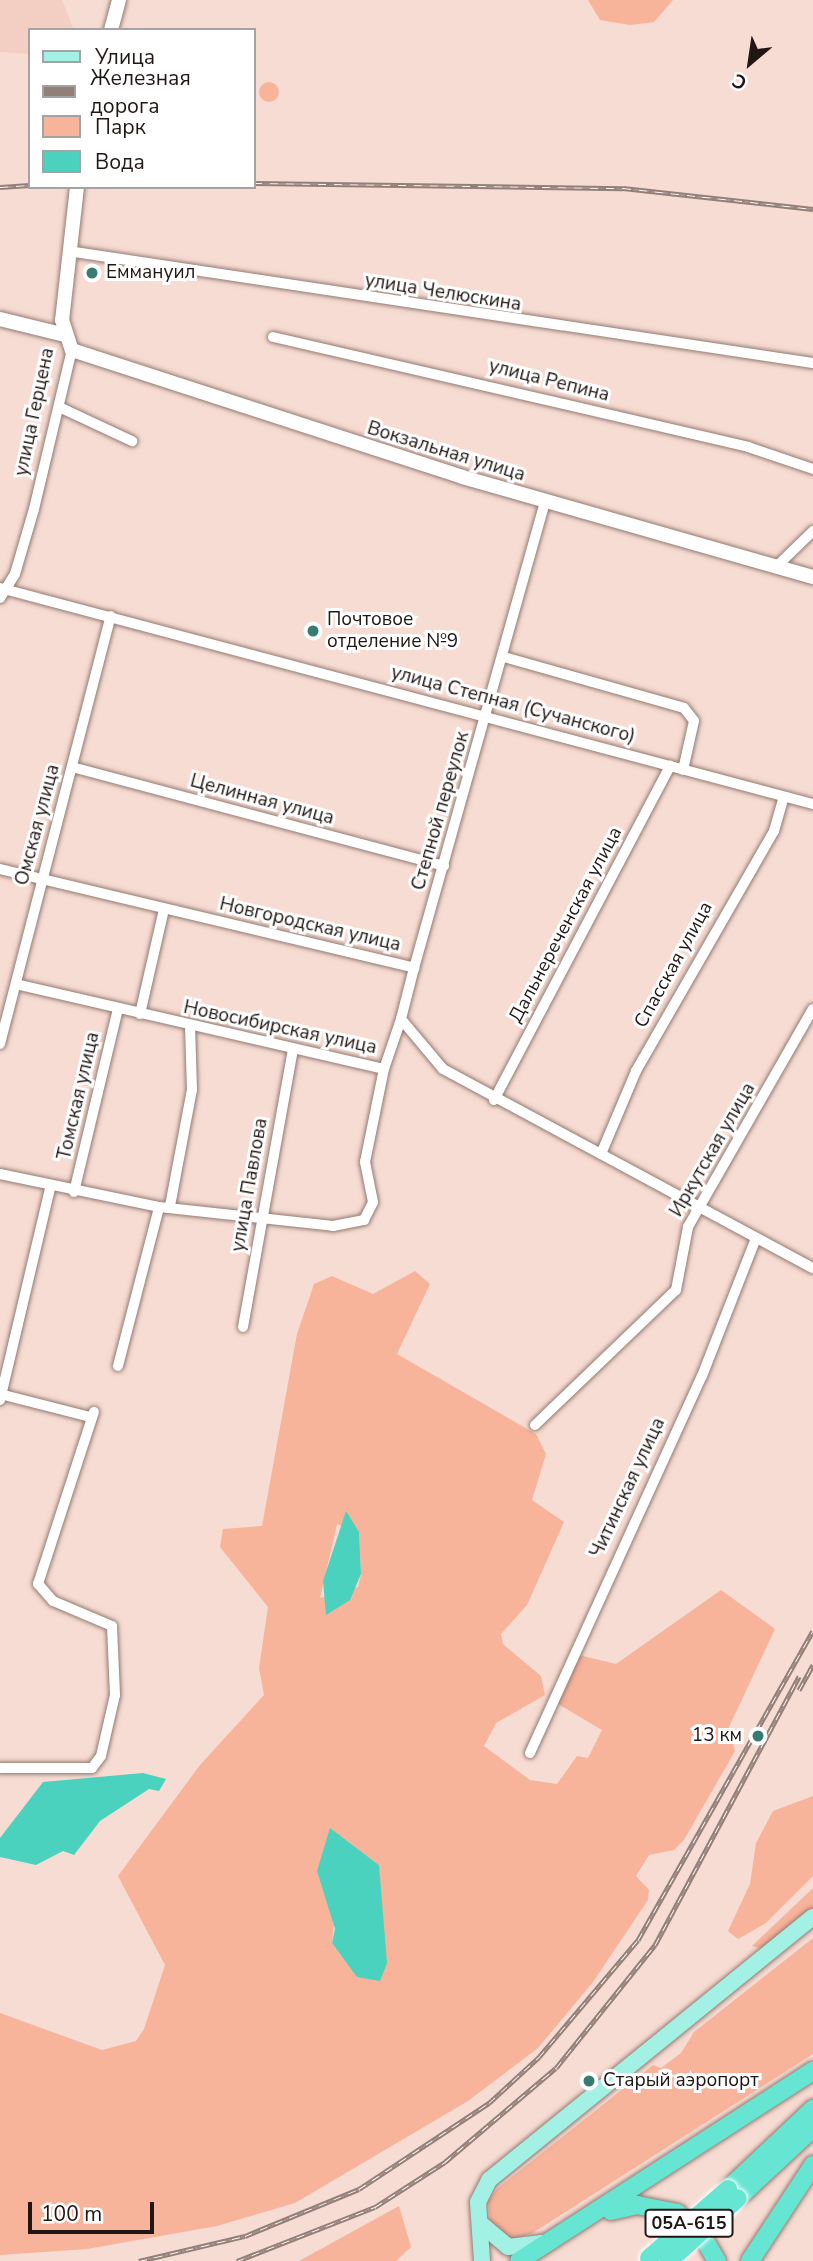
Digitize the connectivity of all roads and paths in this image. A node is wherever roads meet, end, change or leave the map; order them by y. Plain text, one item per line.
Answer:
1 (119, 0) edge
2 (112, 28) edge
3 (77, 189) edge
4 (68, 251) junction
5 (0, 319) edge
6 (65, 335) junction
7 (273, 337) dead end
8 (72, 350) junction
9 (813, 363) edge
10 (59, 407) junction
11 (132, 441) dead end
12 (813, 469) edge
13 (545, 503) junction
14 (813, 531) edge
15 (776, 567) junction
16 (813, 577) edge
17 (2, 592) edge
18 (111, 616) junction
19 (504, 657) junction
20 (486, 713) junction
21 (670, 766) junction
22 (72, 767) junction
23 (683, 770) junction
24 (784, 797) junction
25 (813, 804) edge
26 (444, 866) junction
27 (0, 869) edge
28 (41, 880) junction
29 (164, 909) junction
30 (414, 968) junction
31 (17, 984) junction
32 (118, 1009) junction
33 (813, 1009) edge
34 (140, 1014) junction
35 (401, 1019) junction
36 (190, 1027) junction
37 (0, 1044) edge
38 (293, 1049) junction
39 (384, 1069) junction
40 (494, 1100) junction
41 (601, 1154) junction
42 (0, 1174) edge
43 (50, 1188) junction
44 (75, 1192) junction
45 (164, 1206) junction
46 (699, 1207) junction
47 (262, 1218) junction
48 (757, 1238) junction
49 (813, 1254) edge
50 (810, 1266) edge
51 (243, 1327) dead end
52 (118, 1366) dead end
53 (0, 1396) edge
54 (535, 1425) dead end
55 (530, 1754) dead end
56 (0, 1768) edge
57 (813, 1917) edge
58 (813, 2071) edge
59 (813, 2109) edge
60 (813, 2128) edge
61 (813, 2165) edge
62 (733, 2194) junction
63 (588, 2220) junction
64 (480, 2221) junction
65 (555, 2240) junction
66 (647, 2260) edge
67 (482, 2261) edge
68 (519, 2261) edge
69 (670, 2261) edge
70 (717, 2261) edge
71 (750, 2261) edge

1 - 2 main road
3 - 4 main road, улица Герцена
4 - 6 main road, улица Герцена
4 - 9 street, улица Челюскина
5 - 6 main road
6 - 8 main road, улица Герцена
7 - 12 street, улица Репина
8 - 10 street, улица Герцена
8 - 13 main road, Вокзальная улица
10 - 11 street
10 - 17 street, улица Герцена
13 - 15 main road, Вокзальная улица
13 - 19 street, Степной переулок
14 - 15 street
15 - 16 main road, Вокзальная улица
17 - 18 street, улица Степная (Сучанского)
18 - 20 street, улица Степная (Сучанского)
18 - 22 street, Омская улица
19 - 20 street, Степной переулок
19 - 23 street
20 - 21 street, улица Степная (Сучанского)
20 - 26 street, Степной переулок
21 - 23 street, улица Степная (Сучанского)
21 - 40 street, Дальнереченская улица
22 - 26 street, Целинная улица
22 - 28 street, Омская улица
23 - 24 street, улица Степная (Сучанского)
24 - 25 street, улица Степная (Сучанского)
24 - 41 street, Спасская улица
26 - 30 street, Степной переулок
27 - 28 street, Новгородская улица
28 - 29 street, Новгородская улица
28 - 31 street, Омская улица
29 - 30 street, Новгородская улица
29 - 34 street
30 - 35 street, Новгородская улица
31 - 32 street, Новосибирская улица
31 - 37 street, Омская улица
32 - 34 street, Новосибирская улица
32 - 44 street, Томская улица
33 - 46 street, Иркутская улица
34 - 36 street, Новосибирская улица
35 - 39 street, Новгородская улица
35 - 40 street
36 - 38 street, Новосибирская улица
36 - 45 street
38 - 39 street, Новосибирская улица
38 - 47 street, улица Павлова
39 - 47 street, Новосибирская улица
40 - 41 street
41 - 46 street
42 - 43 street
43 - 44 street
43 - 53 street
44 - 45 street
45 - 47 street
45 - 52 street
46 - 48 street
46 - 54 street, Иркутская улица
47 - 51 street, улица Павлова
48 - 50 street
48 - 55 street, Читинская улица
49 - 50 street
53 - 56 street
57 - 64 main road
58 - 63 highway
59 - 62 highway, 05А-615
60 - 62 highway, 05А-615
61 - 71 highway
62 - 66 highway, 05А-615, bridge
62 - 69 highway, 05А-615, bridge
63 - 65 highway
63 - 70 highway
64 - 65 main road
64 - 67 main road
65 - 68 highway

